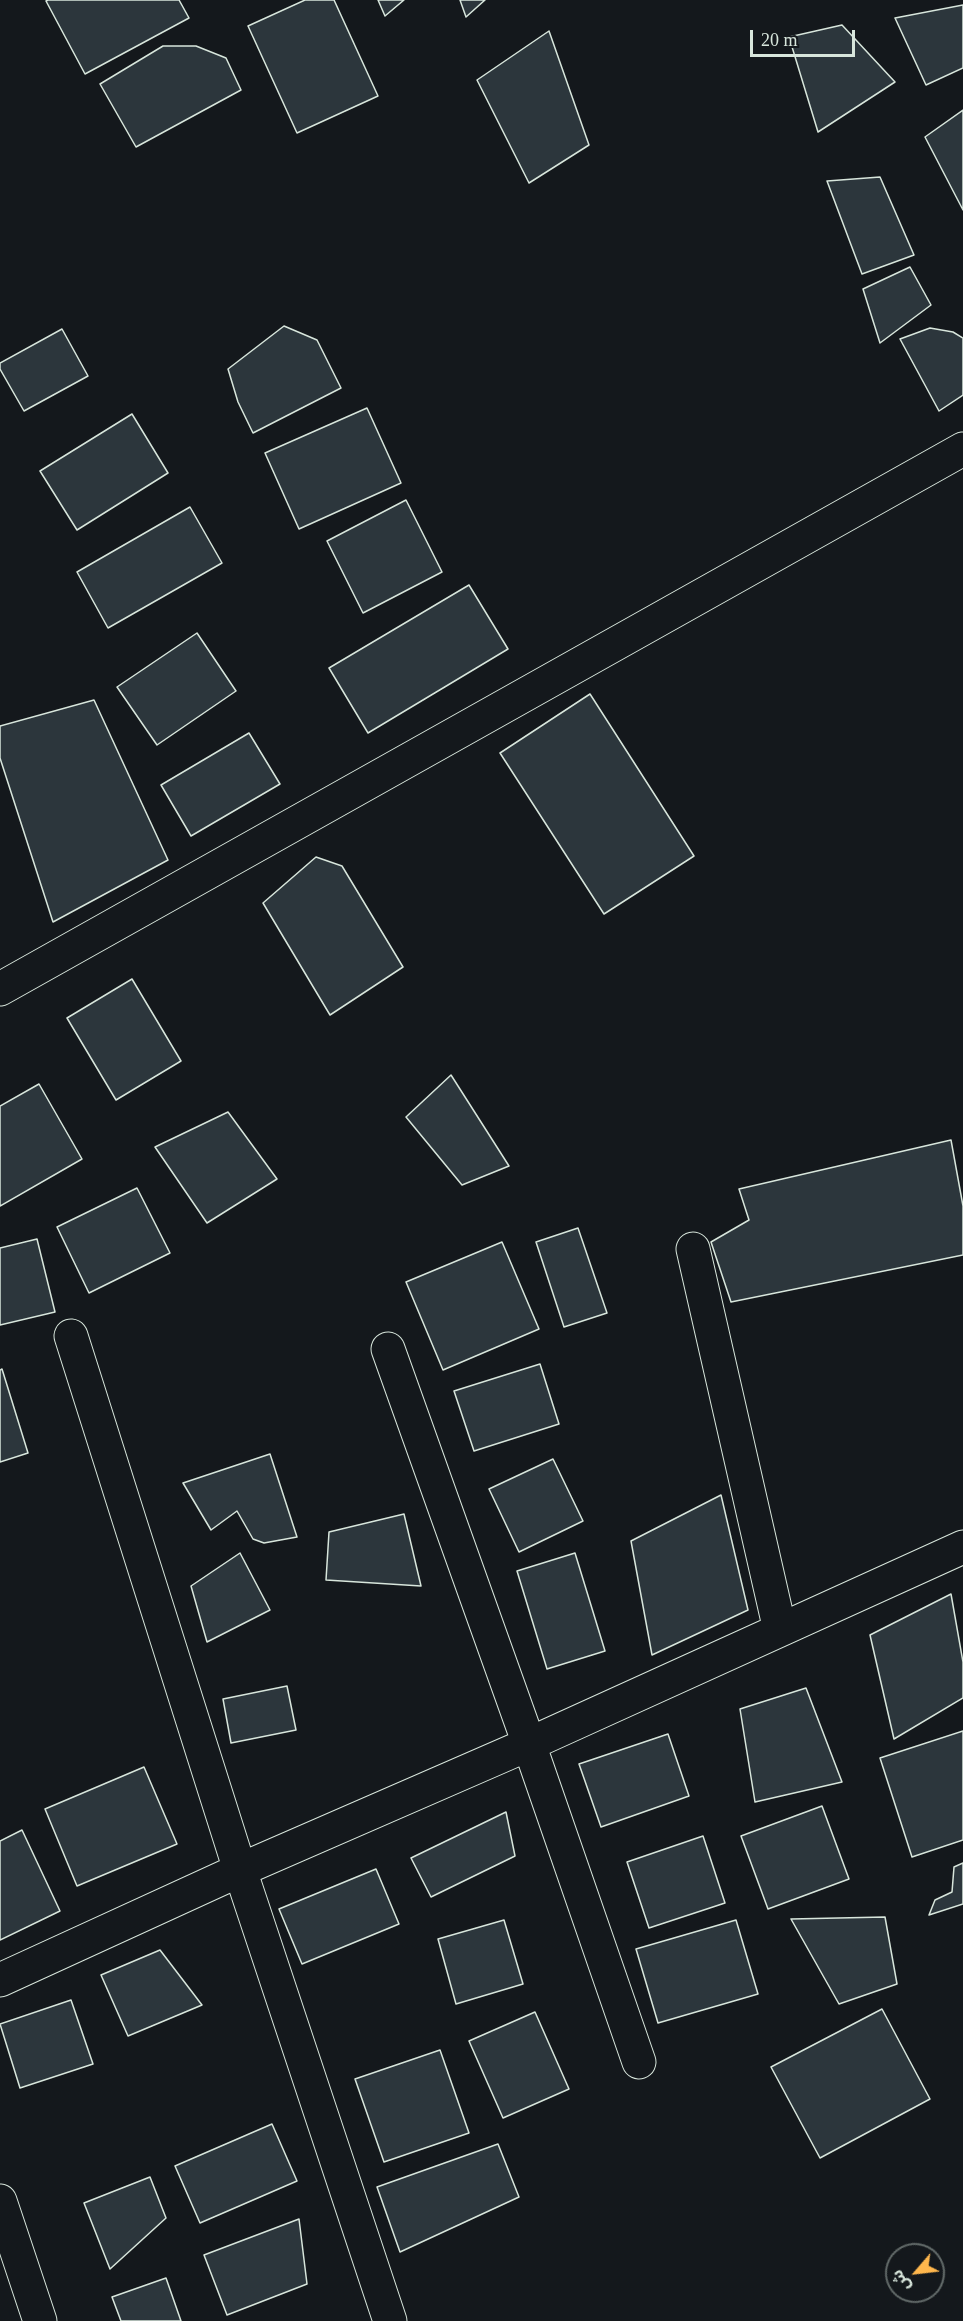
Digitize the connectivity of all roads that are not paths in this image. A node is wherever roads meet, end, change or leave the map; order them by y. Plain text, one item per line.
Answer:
1 (963, 449) edge
2 (0, 989) edge
3 (693, 1249) dead end
4 (71, 1336) dead end
5 (388, 1349) dead end
6 (963, 1547) edge
7 (780, 1630) junction
8 (529, 1744) junction
9 (240, 1870) junction
10 (0, 1980) edge
11 (639, 2062) dead end
12 (0, 2201) edge
13 (40, 2321) edge
14 (390, 2321) edge

1 - 2 street
3 - 7 street
4 - 9 street
5 - 8 street
6 - 7 street
7 - 8 street
8 - 9 street
8 - 11 street
9 - 10 street
9 - 14 street
12 - 13 street

